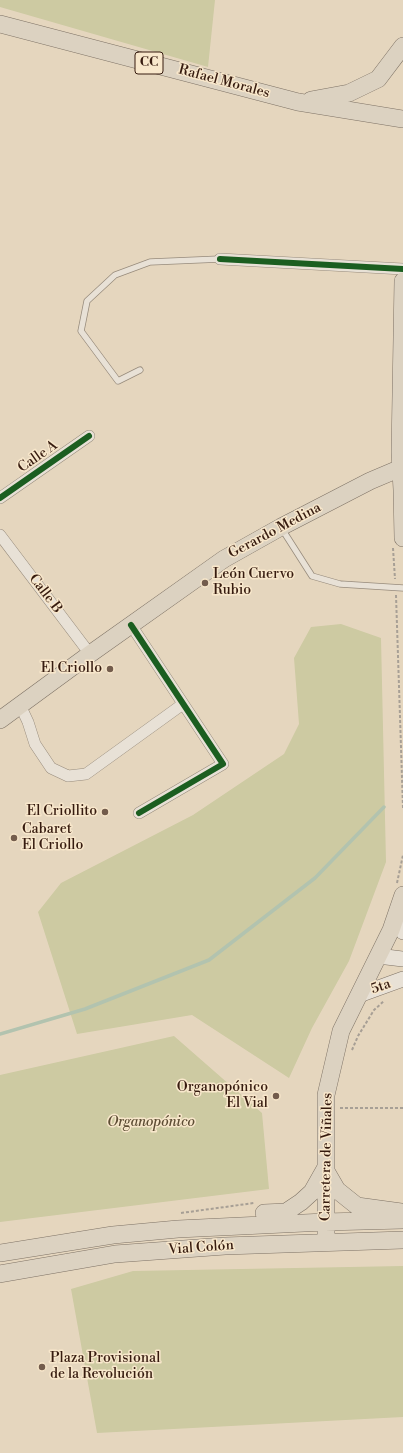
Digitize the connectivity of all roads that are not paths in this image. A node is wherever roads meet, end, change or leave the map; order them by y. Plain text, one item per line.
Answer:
1 (0, 24) edge
2 (403, 46) edge
3 (298, 102) junction
4 (403, 119) edge
5 (220, 259) joint
6 (403, 269) edge
7 (403, 281) edge
8 (140, 370) dead end
9 (402, 398) edge
10 (89, 436) dead end
11 (402, 468) edge
12 (0, 498) edge
13 (280, 527) junction
14 (0, 535) edge
15 (398, 540) edge
16 (403, 588) edge
17 (131, 625) junction
18 (90, 654) junction
19 (183, 704) junction
20 (20, 705) junction
21 (0, 720) edge
22 (139, 813) dead end
23 (400, 894) edge
24 (403, 932) edge
25 (378, 956) junction
26 (403, 959) edge
27 (403, 979) edge
28 (359, 994) junction
29 (325, 1168) junction
30 (403, 1212) edge
31 (403, 1220) edge
32 (179, 1221) junction
33 (325, 1222) junction
34 (403, 1240) edge
35 (326, 1242) junction
36 (0, 1253) edge
37 (0, 1274) edge

1 - 3 main road, Rafael Morales / CC
2 - 3 main road
3 - 4 main road, Rafael Morales / CC
5 - 6 street
5 - 8 lane
7 - 9 main road
9 - 11 main road
10 - 12 street, Calle A
11 - 13 main road, Gerardo Medina
11 - 15 main road
13 - 16 lane
13 - 17 main road, Gerardo Medina
14 - 18 street, Calle B
17 - 18 main road, Gerardo Medina
17 - 19 street
18 - 20 main road, Gerardo Medina
19 - 20 street
19 - 22 street
20 - 21 main road, Gerardo Medina
23 - 24 street
23 - 25 main road, Carretera de Viñales
25 - 26 street, 5ta
25 - 28 main road, Carretera de Viñales
27 - 28 street, 5ta
28 - 29 main road, Carretera de Viñales
29 - 30 main road
29 - 32 main road
29 - 33 main road, Carretera de Viñales
31 - 33 main road, Vial Colón
32 - 33 main road, Vial Colón
32 - 36 main road, Vial Colón
33 - 35 main road, Carretera de Viñales
34 - 35 main road, Vial Colón
35 - 37 main road, Vial Colón

